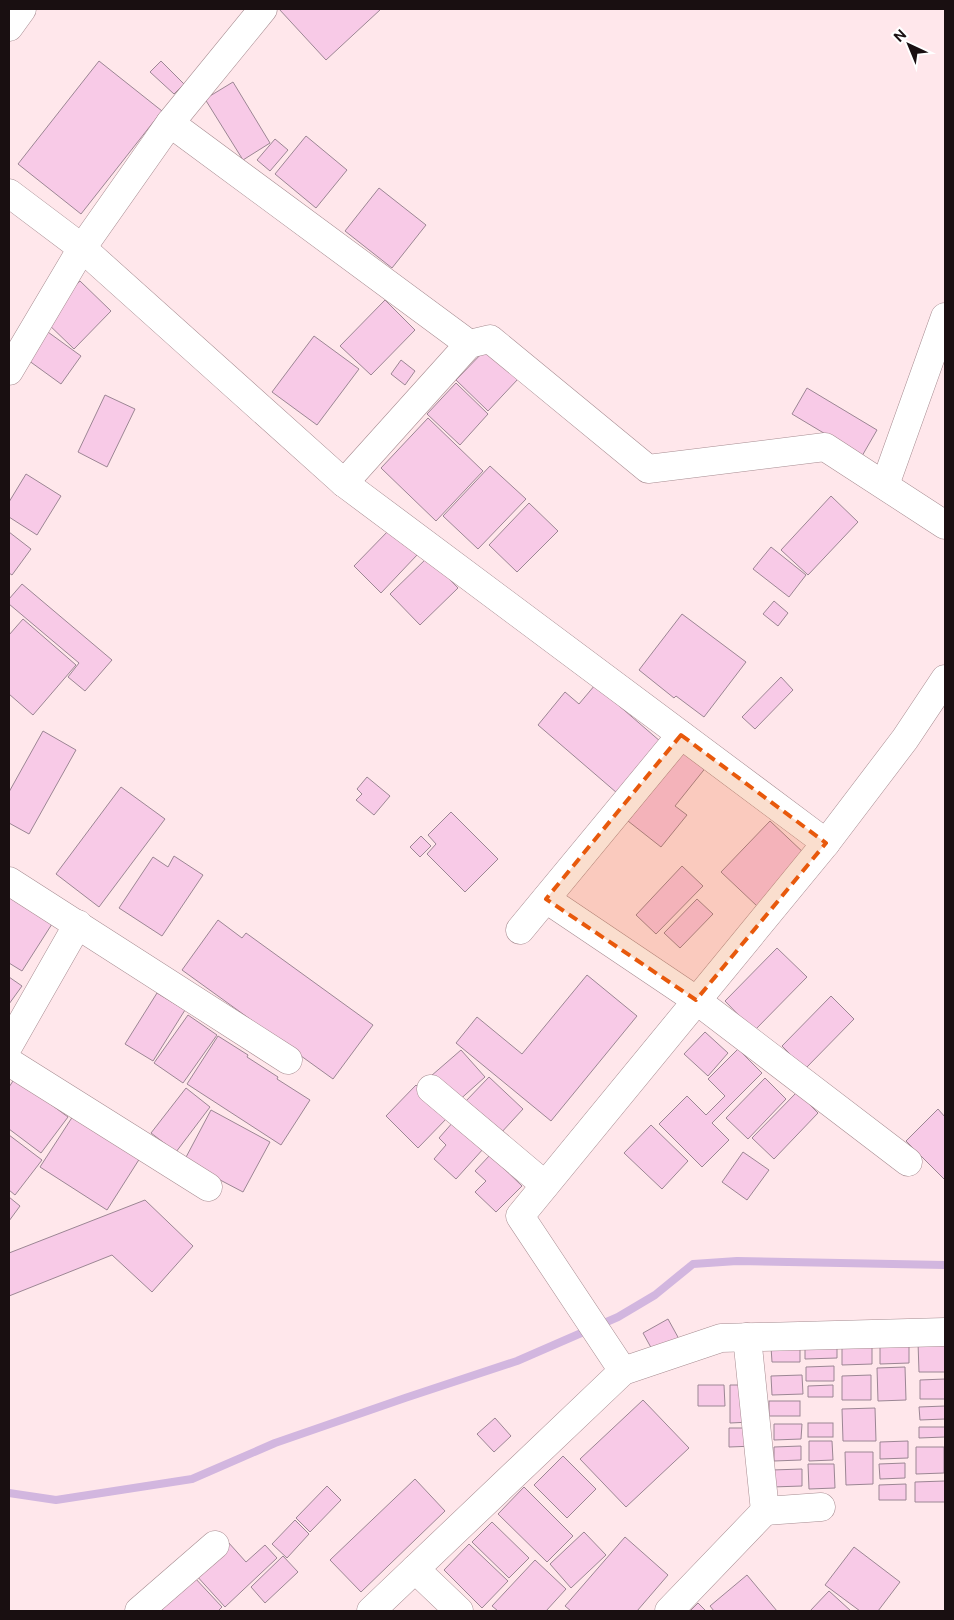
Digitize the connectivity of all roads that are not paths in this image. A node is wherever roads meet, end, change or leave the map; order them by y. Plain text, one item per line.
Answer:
1 (22, 9) edge
2 (263, 9) edge
3 (9, 27) edge
4 (170, 123) junction
5 (9, 193) edge
6 (82, 248) junction
7 (945, 317) edge
8 (469, 344) junction
9 (10, 366) edge
10 (344, 483) junction
11 (885, 484) junction
12 (945, 525) edge
13 (945, 679) edge
14 (681, 735) junction
15 (826, 843) junction
16 (9, 881) edge
17 (546, 899) junction
18 (78, 924) junction
19 (520, 930) dead end
20 (696, 1000) junction
21 (9, 1045) edge
22 (288, 1060) dead end
23 (9, 1062) edge
24 (431, 1090) dead end
25 (908, 1162) dead end
26 (545, 1186) junction
27 (208, 1187) dead end
28 (945, 1332) edge
29 (747, 1337) junction
30 (623, 1372) junction
31 (821, 1507) dead end
32 (765, 1511) junction
33 (215, 1545) dead end
34 (416, 1568) junction
35 (139, 1611) edge
36 (371, 1611) edge
37 (459, 1611) edge
38 (669, 1611) edge

1 - 3 street
2 - 4 street
4 - 6 street
4 - 8 street
5 - 6 street
6 - 9 street
6 - 10 street
7 - 11 street
8 - 10 street
8 - 11 street
10 - 14 street
11 - 12 street
13 - 15 street
14 - 15 street
14 - 17 street
15 - 20 street
16 - 18 street
17 - 19 street
17 - 20 street
18 - 21 street
18 - 22 street
20 - 25 street
20 - 26 street
23 - 27 street
24 - 26 street
26 - 30 street
28 - 29 street
29 - 30 street
29 - 32 street
30 - 34 street
31 - 32 street
32 - 38 street
33 - 35 street
34 - 36 street
34 - 37 street

